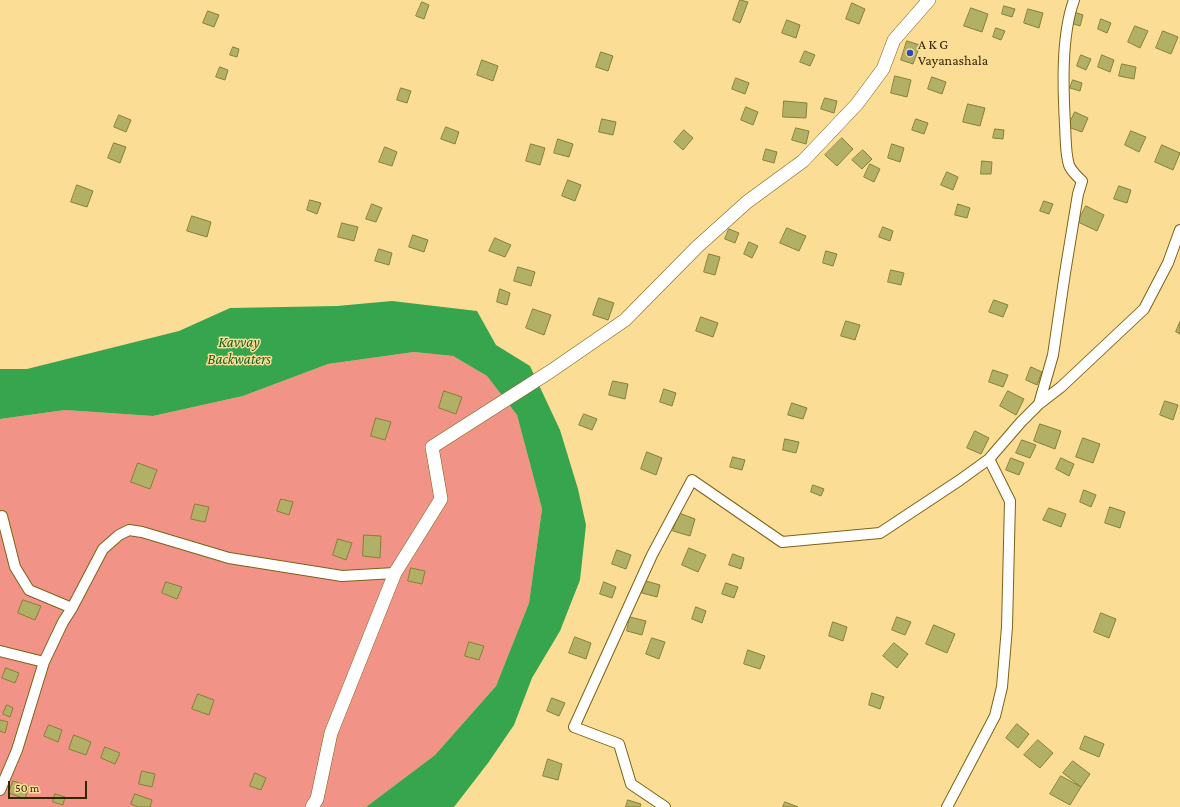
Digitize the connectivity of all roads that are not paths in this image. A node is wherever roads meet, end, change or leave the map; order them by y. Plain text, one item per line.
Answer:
1 (929, 0) edge
2 (1074, 0) edge
3 (1180, 230) edge
4 (1039, 404) junction
5 (989, 459) junction
6 (2, 516) dead end
7 (395, 573) junction
8 (72, 608) junction
9 (0, 651) edge
10 (44, 662) junction
11 (0, 790) edge
12 (312, 807) edge
13 (665, 807) edge
14 (947, 807) edge

1 - 7 street
2 - 4 street
3 - 4 street
4 - 5 street
5 - 13 street
5 - 14 street
6 - 8 street
7 - 8 street
7 - 12 street
8 - 10 street
9 - 10 street
10 - 11 street

